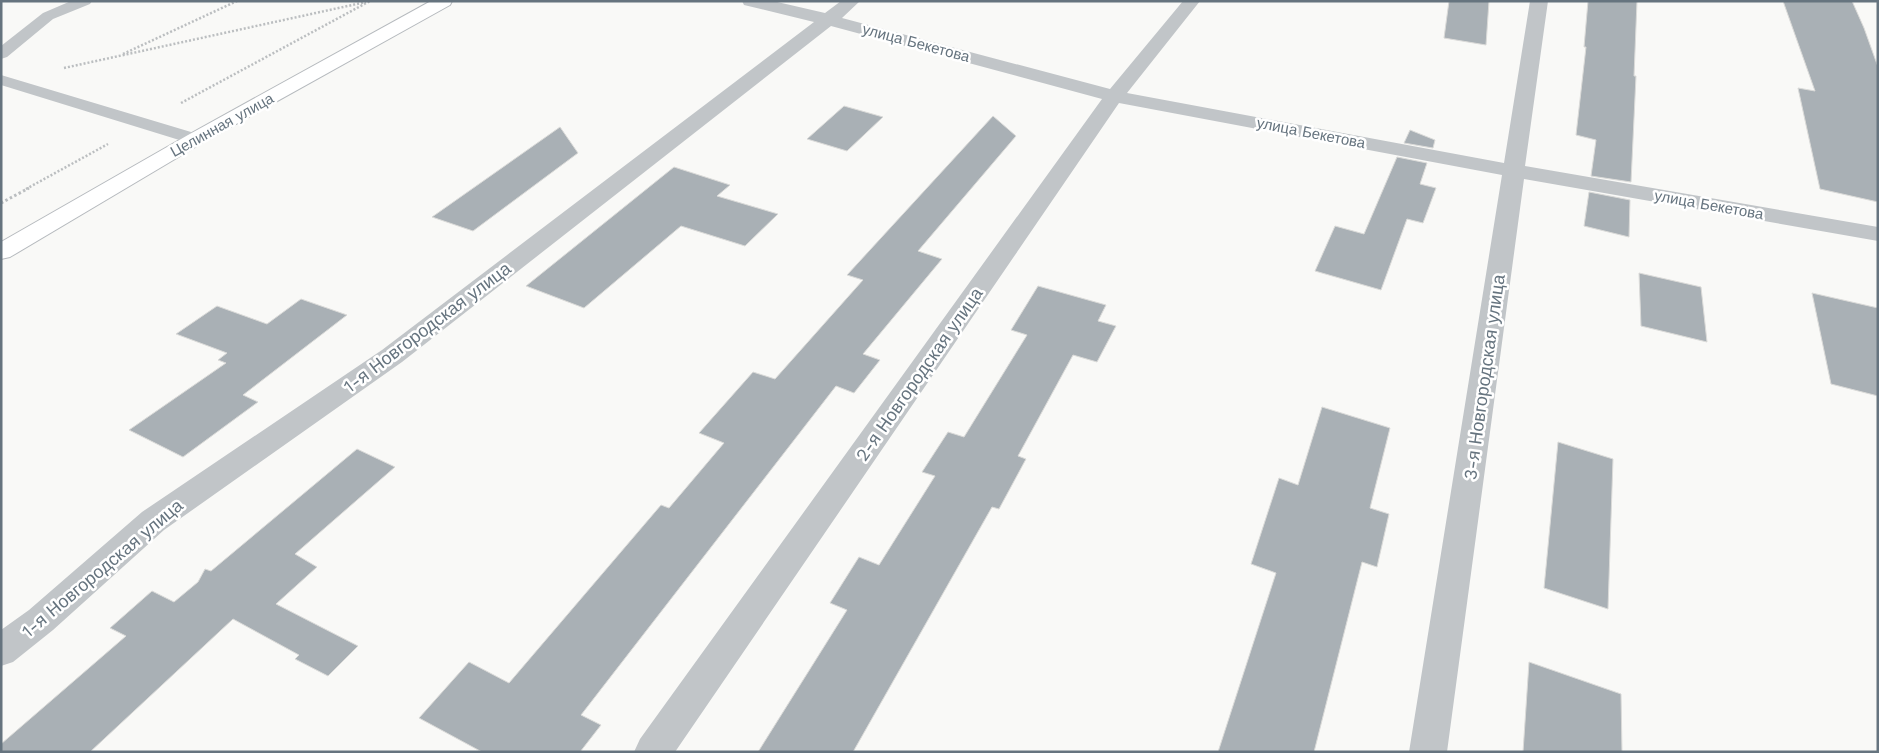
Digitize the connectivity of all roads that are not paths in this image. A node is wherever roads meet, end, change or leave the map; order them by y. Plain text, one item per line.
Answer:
1 (85, 1) edge
2 (444, 1) edge
3 (750, 1) edge
4 (852, 1) edge
5 (1192, 1) edge
6 (1539, 1) edge
7 (830, 20) junction
8 (1, 54) edge
9 (2, 81) edge
10 (1114, 96) junction
11 (195, 140) junction
12 (1514, 171) junction
13 (1878, 234) edge
14 (1, 252) edge
15 (1, 651) edge
16 (653, 752) edge
17 (1428, 752) edge

1 - 8 lane
2 - 11 main road, Целинная улица
3 - 7 street, улица Бекетова
4 - 7 street, 1-я Новгородская улица
5 - 10 street, 2-я Новгородская улица
6 - 12 street, 3-я Новгородская улица
7 - 10 street, улица Бекетова
7 - 15 street, 1-я Новгородская улица
9 - 11 lane
10 - 12 street, улица Бекетова
10 - 16 street, 2-я Новгородская улица
11 - 14 main road, Целинная улица
12 - 13 street, улица Бекетова
12 - 17 street, 3-я Новгородская улица

